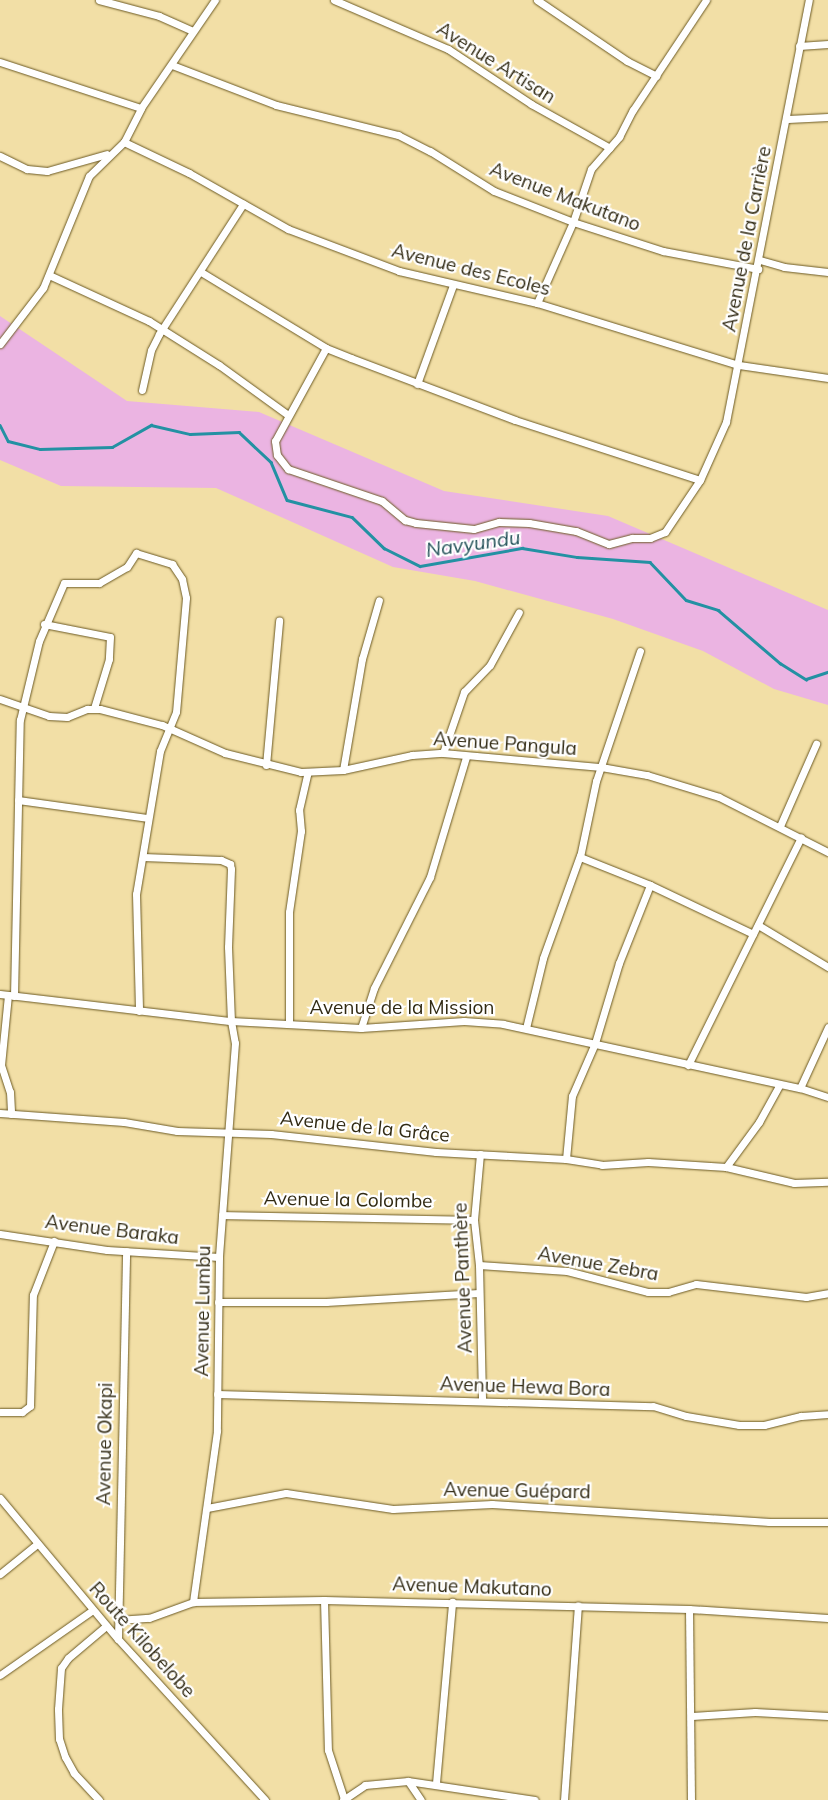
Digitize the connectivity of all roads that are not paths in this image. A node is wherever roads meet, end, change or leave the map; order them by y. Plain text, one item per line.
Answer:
1 (99, 0) edge
2 (215, 0) edge
3 (334, 0) edge
4 (537, 0) edge
5 (704, 0) edge
6 (809, 0) edge
7 (193, 31) junction
8 (828, 44) edge
9 (799, 46) junction
10 (0, 62) edge
11 (172, 65) junction
12 (656, 76) junction
13 (141, 108) junction
14 (828, 117) edge
15 (788, 119) junction
16 (124, 142) junction
17 (610, 148) junction
18 (112, 153) junction
19 (0, 156) edge
20 (243, 204) junction
21 (573, 222) junction
22 (760, 260) junction
23 (758, 269) junction
24 (201, 272) junction
25 (828, 272) edge
26 (49, 275) junction
27 (453, 285) junction
28 (537, 303) junction
29 (164, 330) junction
30 (0, 344) edge
31 (326, 348) junction
32 (739, 365) junction
33 (828, 378) edge
34 (417, 384) junction
35 (142, 390) dead end
36 (288, 415) junction
37 (700, 480) junction
38 (379, 600) dead end
39 (519, 612) dead end
40 (279, 621) dead end
41 (44, 624) junction
42 (640, 651) dead end
43 (0, 699) edge
44 (21, 708) junction
45 (94, 708) junction
46 (171, 728) junction
47 (816, 744) dead end
48 (443, 753) junction
49 (466, 757) junction
50 (266, 765) junction
51 (601, 767) junction
52 (343, 770) junction
53 (308, 772) junction
54 (18, 800) junction
55 (147, 818) junction
56 (780, 826) junction
57 (802, 837) junction
58 (828, 852) edge
59 (580, 855) junction
60 (143, 857) junction
61 (650, 885) junction
62 (758, 925) junction
63 (753, 934) junction
64 (828, 967) edge
65 (7, 995) edge
66 (139, 1011) junction
67 (231, 1021) junction
68 (289, 1023) junction
69 (828, 1027) edge
70 (361, 1028) junction
71 (526, 1028) junction
72 (595, 1043) junction
73 (688, 1064) junction
74 (780, 1084) junction
75 (800, 1088) junction
76 (828, 1097) edge
77 (0, 1113) edge
78 (11, 1114) junction
79 (228, 1132) junction
80 (480, 1154) junction
81 (566, 1159) junction
82 (726, 1167) junction
83 (828, 1182) edge
84 (222, 1215) junction
85 (474, 1220) junction
86 (0, 1234) edge
87 (54, 1241) junction
88 (126, 1251) junction
89 (219, 1257) junction
90 (479, 1265) junction
91 (479, 1293) junction
92 (828, 1293) edge
93 (218, 1302) junction
94 (217, 1394) junction
95 (482, 1401) junction
96 (0, 1412) edge
97 (828, 1414) edge
98 (0, 1498) edge
99 (207, 1508) junction
100 (828, 1522) edge
101 (37, 1544) junction
102 (0, 1574) edge
103 (324, 1600) junction
104 (193, 1602) junction
105 (452, 1602) junction
106 (578, 1606) junction
107 (689, 1609) junction
108 (93, 1610) junction
109 (828, 1618) edge
110 (118, 1620) junction
111 (106, 1626) junction
112 (118, 1639) junction
113 (0, 1675) edge
114 (692, 1716) junction
115 (828, 1716) edge
116 (408, 1781) junction
117 (436, 1784) junction
118 (99, 1800) edge
119 (265, 1800) edge
120 (344, 1800) edge
121 (420, 1800) edge
122 (535, 1800) edge
123 (564, 1800) edge
124 (691, 1800) edge

1 - 7 street
2 - 7 street
3 - 17 street, Avenue Artisan
4 - 12 street
5 - 12 street
6 - 9 street, Avenue de la Carrière
7 - 11 street
8 - 9 street
9 - 15 street, Avenue de la Carrière
10 - 13 street
11 - 13 street
11 - 21 street, Avenue Makutano
12 - 17 street
13 - 16 street
14 - 15 street
15 - 22 street, Avenue de la Carrière
16 - 18 street
16 - 20 street, Avenue des Ecoles
17 - 21 street
18 - 19 street
18 - 26 street
20 - 24 street
20 - 27 street, Avenue des Ecoles
21 - 23 street, Avenue Makutano
21 - 28 street
22 - 23 street, Avenue de la Carrière
22 - 25 street
23 - 32 street, Avenue de la Carrière
24 - 29 street
24 - 31 street
26 - 29 street
26 - 30 street
27 - 28 street, Avenue des Ecoles
27 - 34 street
28 - 32 street, Avenue des Ecoles
29 - 35 street
29 - 36 street
31 - 34 street
31 - 36 street
32 - 33 street, Avenue des Ecoles
32 - 37 street, Avenue de la Carrière
34 - 37 street
36 - 37 street, Avenue de la Carrière
38 - 52 street
39 - 48 street
40 - 50 street
41 - 44 street
41 - 45 street
41 - 46 street
42 - 51 street
43 - 44 street
44 - 45 street
44 - 54 street
45 - 46 street, Avenue Pangula
46 - 50 street, Avenue Pangula
46 - 55 street
47 - 56 street
48 - 49 street, Avenue Pangula
48 - 52 street, Avenue Pangula
49 - 51 street, Avenue Pangula
49 - 70 street
50 - 53 street, Avenue Pangula
51 - 56 street, Avenue Pangula
51 - 59 street
52 - 53 street, Avenue Pangula
53 - 68 street
54 - 55 street
54 - 65 street
55 - 60 street
56 - 57 street, Avenue Pangula
57 - 58 street, Avenue Pangula
57 - 62 street
59 - 61 street
59 - 71 street
60 - 66 street
60 - 67 street, Avenue Lumbu
61 - 63 street
61 - 72 street
62 - 63 street
62 - 64 street
63 - 73 street
65 - 66 street, Avenue de la Mission
65 - 78 street
66 - 67 street, Avenue de la Mission
67 - 68 street, Avenue de la Mission
67 - 79 street, Avenue Lumbu
68 - 70 street, Avenue de la Mission
69 - 75 street
70 - 71 street, Avenue de la Mission
71 - 72 street, Avenue de la Mission
72 - 73 street, Avenue de la Mission
72 - 81 street
73 - 74 street, Avenue de la Mission
74 - 75 street, Avenue de la Mission
74 - 82 street
75 - 76 street, Avenue de la Mission
77 - 78 street, Avenue de la Grâce
78 - 79 street, Avenue de la Grâce
79 - 80 street, Avenue de la Grâce
79 - 84 street, Avenue Lumbu
80 - 81 street, Avenue de la Grâce
80 - 85 street, Avenue Panthère
81 - 82 street, Avenue de la Grâce
82 - 83 street, Avenue de la Grâce
84 - 85 street, Avenue la Colombe
84 - 89 street, Avenue Lumbu
85 - 90 street, Avenue Panthère
86 - 87 street, Avenue Baraka
87 - 88 street, Avenue Baraka
87 - 96 street
88 - 89 street, Avenue Baraka
88 - 110 street, Avenue Okapi
89 - 93 street, Avenue Lumbu
90 - 91 street, Avenue Panthère
90 - 92 street, Avenue Zebra
91 - 93 street
91 - 95 street, Avenue Panthère
93 - 94 street, Avenue Lumbu
94 - 95 street, Avenue Hewa Bora
94 - 99 street, Avenue Lumbu
95 - 97 street, Avenue Hewa Bora
98 - 101 street, Route Kilobelobe
99 - 100 street, Avenue Guépard
99 - 104 street, Avenue Lumbu
101 - 102 street
101 - 108 street, Route Kilobelobe
103 - 104 street, Avenue Makutano
103 - 105 street, Avenue Makutano
103 - 120 street
104 - 110 street, Avenue Makutano
105 - 106 street, Avenue Makutano
105 - 117 street
106 - 107 street, Avenue Makutano
106 - 123 street
107 - 109 street, Avenue Makutano
107 - 114 street
108 - 111 street, Route Kilobelobe
108 - 113 street
110 - 112 street, Avenue Okapi
111 - 112 street, Route Kilobelobe
111 - 118 street
112 - 119 street, Route Kilobelobe
114 - 115 street
114 - 124 street
116 - 117 street
116 - 120 street
116 - 121 street
117 - 122 street

